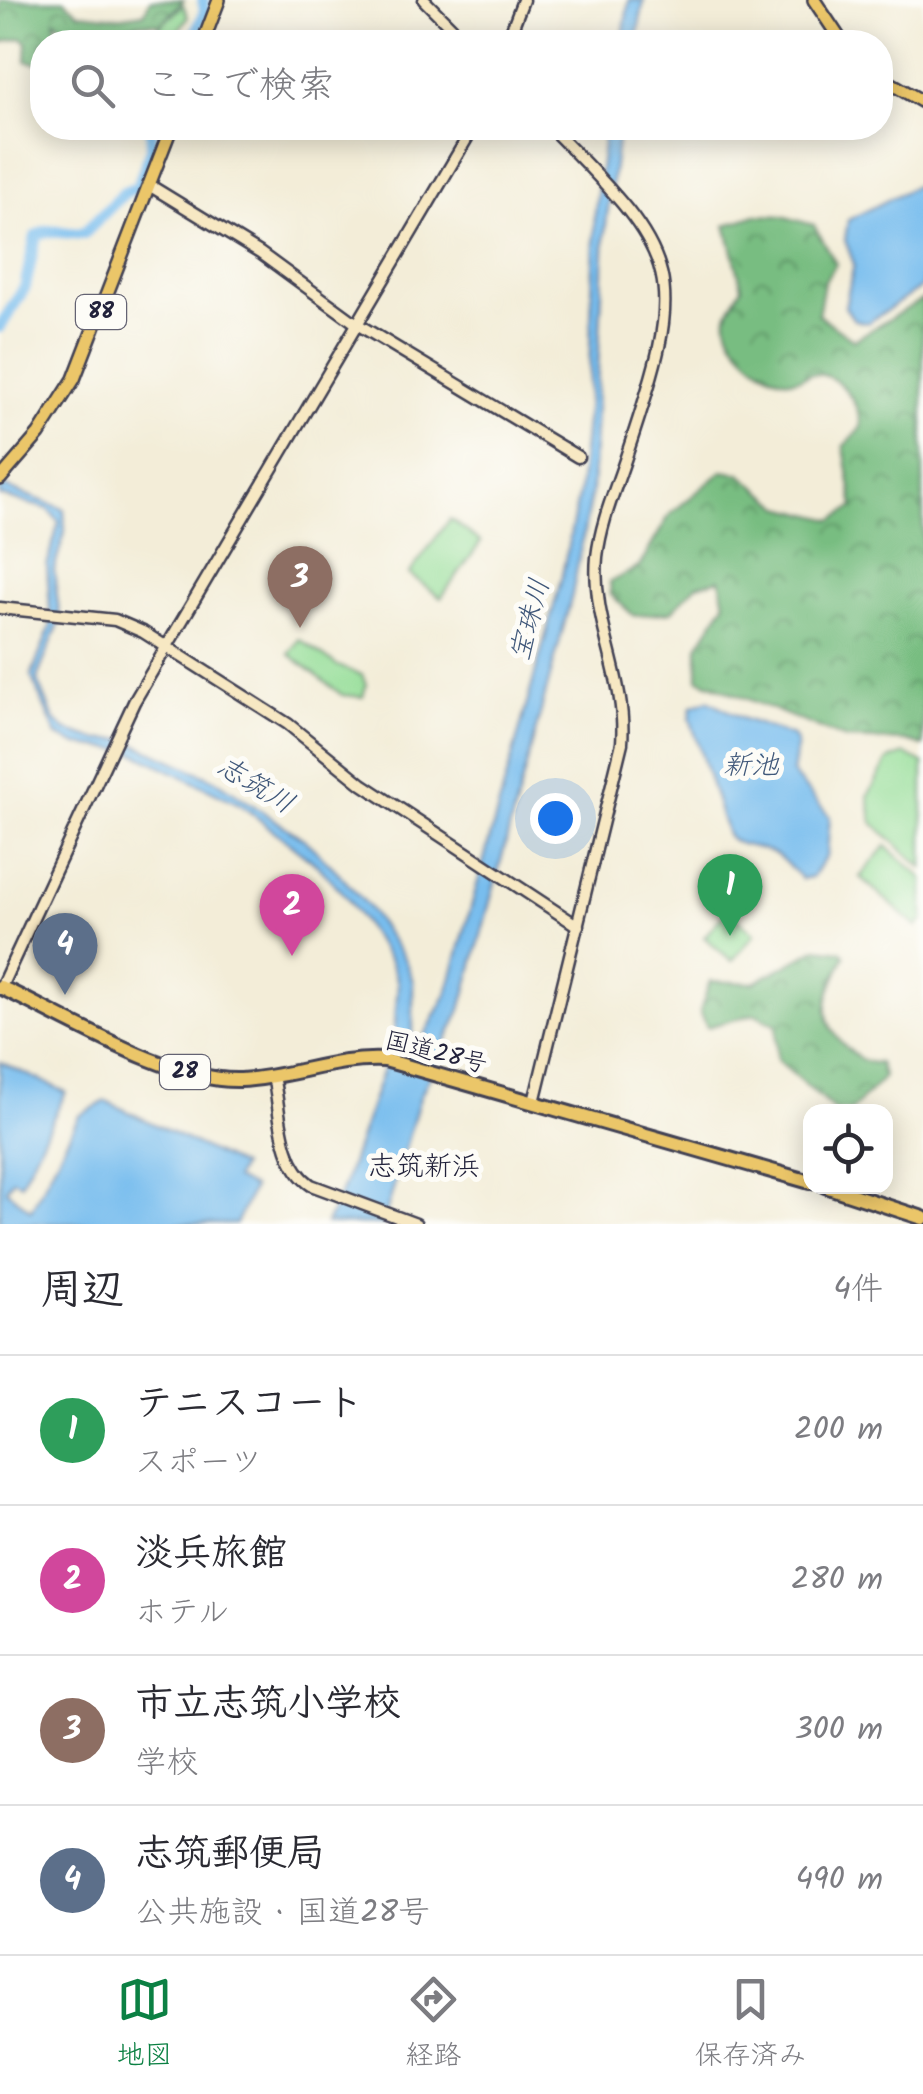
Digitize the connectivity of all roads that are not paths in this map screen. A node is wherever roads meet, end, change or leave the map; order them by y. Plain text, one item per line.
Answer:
1 (219, 0) edge
2 (424, 0) edge
3 (523, 0) edge
4 (814, 0) edge
5 (208, 30) edge
6 (454, 30) edge
7 (512, 30) edge
8 (834, 30) edge
9 (893, 85) edge
10 (923, 102) edge
11 (166, 140) edge
12 (467, 140) edge
13 (563, 140) edge
14 (149, 185) junction
15 (357, 324) junction
16 (578, 457) dead end
17 (0, 479) edge
18 (0, 608) edge
19 (166, 646) junction
20 (578, 926) junction
21 (0, 988) edge
22 (273, 1076) junction
23 (534, 1102) junction
24 (803, 1180) edge
25 (850, 1194) edge
26 (923, 1218) edge
27 (416, 1224) edge

1 - 5 main road
2 - 6 street
3 - 7 street
4 - 8 main road
9 - 10 main road
11 - 14 main road, 88
12 - 15 street
13 - 20 street
14 - 15 street
14 - 17 main road, 88
15 - 16 street
15 - 19 street
18 - 19 street
19 - 20 street
19 - 21 street
20 - 23 street
21 - 22 highway, 国道28号 / 28
22 - 23 highway, 国道28号 / 28
22 - 27 street
23 - 24 highway, 国道28号 / 28
25 - 26 highway

